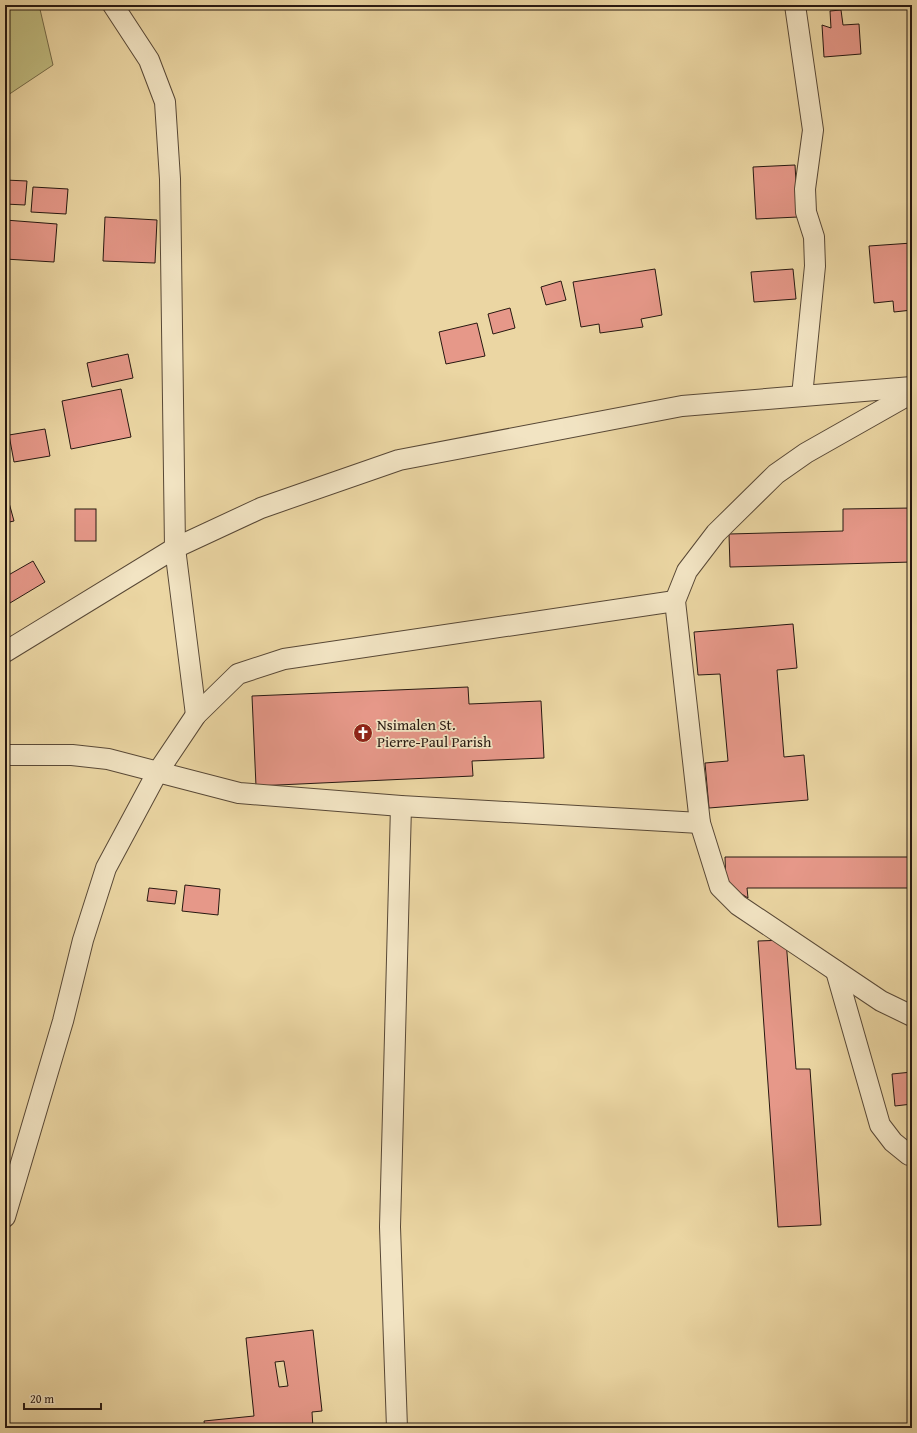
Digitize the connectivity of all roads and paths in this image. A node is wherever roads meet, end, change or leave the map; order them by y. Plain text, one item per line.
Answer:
1 (113, 5) edge
2 (795, 5) edge
3 (912, 387) edge
4 (912, 393) edge
5 (802, 396) junction
6 (174, 548) junction
7 (675, 601) junction
8 (5, 652) edge
9 (196, 715) junction
10 (5, 755) edge
11 (157, 773) junction
12 (401, 806) junction
13 (700, 823) junction
14 (836, 971) junction
15 (912, 1016) edge
16 (912, 1155) edge
17 (5, 1217) edge
18 (397, 1428) edge

1 - 6 street
2 - 5 street
3 - 5 street
4 - 7 street
5 - 6 street
6 - 8 street
6 - 9 street
7 - 9 street
7 - 13 street
9 - 11 street
10 - 11 street
11 - 12 street
11 - 17 street
12 - 13 street
12 - 18 street
13 - 14 street
14 - 15 street
14 - 16 street

